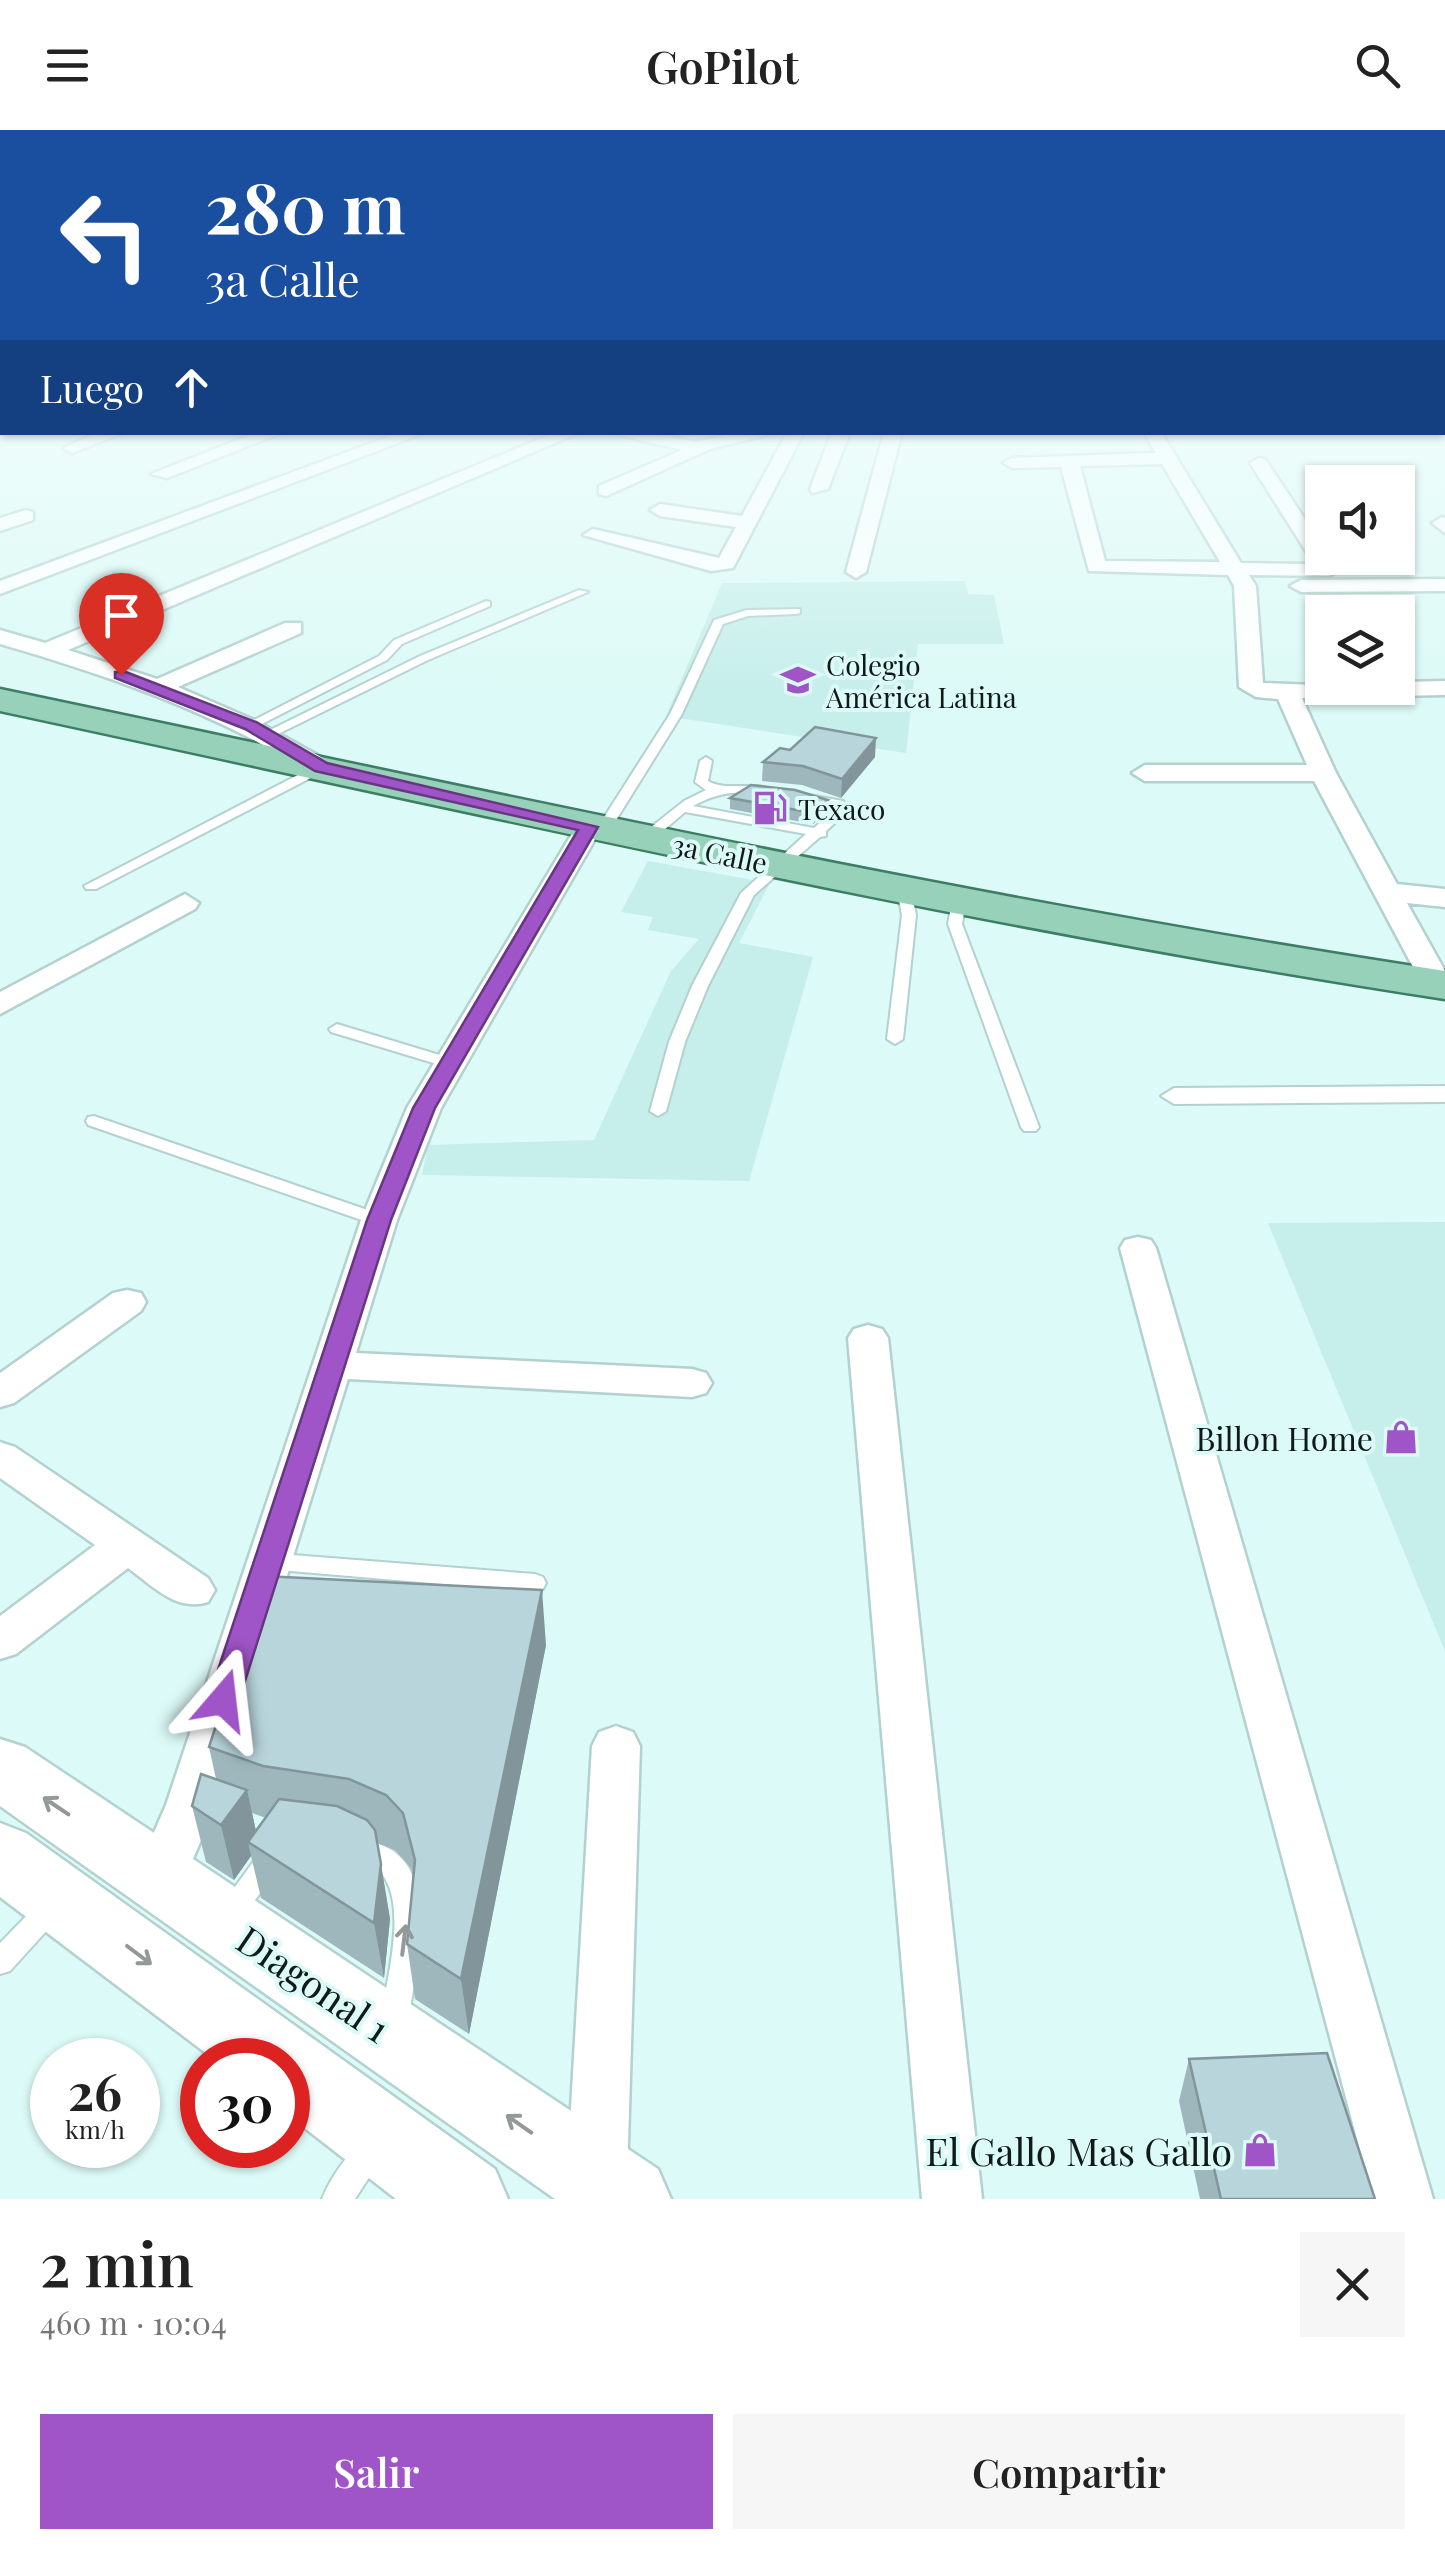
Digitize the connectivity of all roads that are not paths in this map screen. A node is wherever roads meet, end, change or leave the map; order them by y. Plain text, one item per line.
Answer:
1 (233, 502) edge
2 (405, 502) edge
3 (759, 502) edge
4 (875, 502) edge
5 (1079, 502) edge
6 (1194, 502) edge
7 (1285, 502) edge
8 (660, 510) dead end
9 (26, 516) dead end
10 (748, 523) junction
11 (0, 525) edge
12 (592, 535) dead end
13 (856, 572) dead end
14 (1383, 575) edge
15 (1241, 578) junction
16 (1445, 585) edge
17 (1389, 586) junction
18 (0, 588) edge
19 (582, 592) dead end
20 (486, 604) dead end
21 (796, 611) dead end
22 (293, 628) dead end
23 (0, 637) edge
24 (45, 650) junction
25 (158, 687) junction
26 (1445, 688) edge
27 (1287, 692) junction
28 (0, 700) edge
29 (259, 730) junction
30 (706, 760) dead end
31 (321, 767) junction
32 (1144, 772) dead end
33 (1323, 773) junction
34 (713, 789) junction
35 (682, 808) junction
36 (596, 828) junction
37 (821, 832) junction
38 (646, 838) junction
39 (779, 865) junction
40 (91, 886) dead end
41 (904, 890) junction
42 (1388, 892) junction
43 (1445, 898) edge
44 (960, 901) junction
45 (185, 903) dead end
46 (116, 941) joint
47 (1441, 985) edge
48 (0, 1005) edge
49 (337, 1029) dead end
50 (896, 1039) dead end
51 (450, 1063) junction
52 (1445, 1094) edge
53 (1174, 1096) dead end
54 (658, 1111) dead end
55 (94, 1121) dead end
56 (1030, 1127) dead end
57 (379, 1220) junction
58 (1138, 1248) dead end
59 (127, 1302) dead end
60 (868, 1338) dead end
61 (334, 1365) junction
62 (692, 1384) dead end
63 (0, 1392) edge
64 (0, 1457) edge
65 (124, 1547) junction
66 (267, 1560) junction
67 (535, 1584) dead end
68 (192, 1590) dead end
69 (0, 1641) edge
70 (616, 1746) dead end
71 (0, 1768) edge
72 (283, 1838) edge
73 (342, 1846) edge
74 (0, 1855) edge
75 (101, 1873) junction
76 (225, 1922) junction
77 (0, 1962) edge
78 (392, 2036) junction
79 (259, 2038) edge
80 (310, 2098) edge
81 (359, 2168) edge
82 (612, 2188) edge
83 (466, 2199) edge
84 (952, 2199) edge
85 (1402, 2199) edge

1 - 18 street
2 - 24 street
3 - 10 street
4 - 13 street
5 - 15 street
6 - 15 street
7 - 15 street
8 - 10 street
9 - 11 street
10 - 12 street
14 - 17 street
15 - 17 street
15 - 27 street
16 - 17 street
19 - 29 lane
20 - 29 lane
21 - 36 lane
22 - 25 street
23 - 24 street
24 - 25 street
25 - 29 street
26 - 27 street
27 - 33 street
28 - 31 main road, 3a Calle
29 - 31 street
30 - 34 lane
31 - 36 main road, 3a Calle
31 - 40 lane
32 - 33 street
33 - 42 street
34 - 35 lane
34 - 37 lane
35 - 37 lane
35 - 38 lane
36 - 38 main road, 3a Calle
36 - 51 street
37 - 39 lane
38 - 39 main road, 3a Calle
39 - 41 main road, 3a Calle
39 - 54 lane
41 - 44 main road, 3a Calle
41 - 50 lane
42 - 43 street
42 - 47 street
44 - 47 main road, 3a Calle
44 - 56 lane
45 - 46 street
46 - 48 lane
49 - 51 lane
51 - 57 street
52 - 53 street
55 - 57 lane
57 - 61 street
58 - 85 street
59 - 63 street
60 - 84 street
61 - 62 street
61 - 66 street
64 - 65 street
65 - 68 street
65 - 69 street
66 - 67 lane
66 - 75 street
70 - 82 street
75 -> 71 main road, Diagonal 1
72 - 76 lane
78 -> 73 lane
74 - 75 main road, Diagonal 1
75 - 76 main road, Diagonal 1
75 - 77 lane
75 -> 79 main road, Diagonal 1
76 - 78 main road, Diagonal 1
82 -> 78 main road, Diagonal 1
80 - 81 main road
81 - 83 main road

